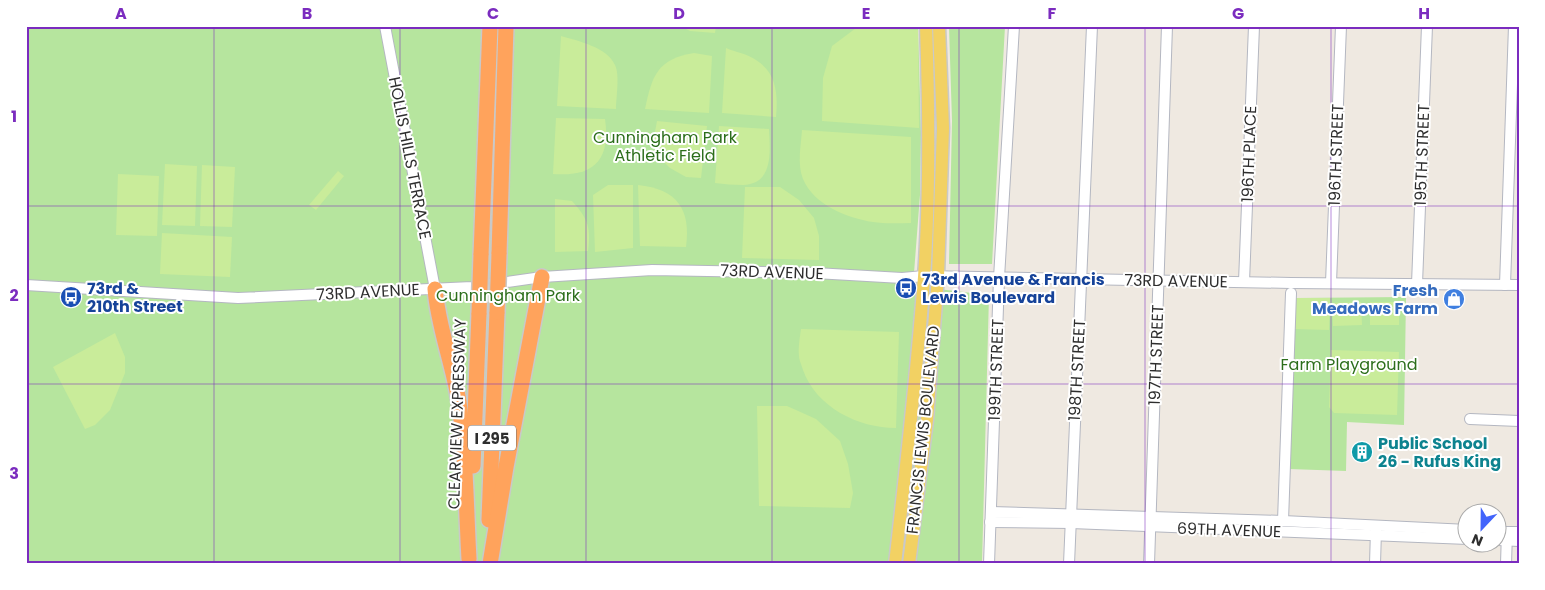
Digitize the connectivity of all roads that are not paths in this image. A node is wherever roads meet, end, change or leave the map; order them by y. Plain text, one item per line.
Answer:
1 (385, 26) edge
2 (490, 26) edge
3 (506, 26) edge
4 (513, 26) edge
5 (926, 26) edge
6 (939, 26) edge
7 (1014, 26) edge
8 (1092, 26) edge
9 (1167, 26) edge
10 (1254, 26) edge
11 (1341, 26) edge
12 (1427, 26) edge
13 (1514, 26) edge
14 (504, 134) junction
15 (924, 276) junction
16 (938, 276) junction
17 (542, 277) junction
18 (999, 278) junction
19 (1081, 280) junction
20 (1158, 281) junction
21 (1244, 282) junction
22 (1331, 283) junction
23 (1417, 284) junction
24 (26, 285) edge
25 (1504, 285) junction
26 (1519, 285) edge
27 (435, 289) junction
28 (1291, 293) dead end
29 (1470, 419) dead end
30 (1519, 421) edge
31 (990, 517) junction
32 (1071, 519) junction
33 (1283, 521) junction
34 (1150, 522) junction
35 (1458, 530) edge
36 (1376, 531) junction
37 (1458, 538) edge
38 (469, 562) edge
39 (489, 564) edge
40 (895, 564) edge
41 (909, 564) edge
42 (989, 564) edge
43 (1069, 564) edge
44 (1148, 564) edge
45 (1375, 564) edge

1 - 27 street, HOLLIS HILLS TERRACE
2 - 38 highway, CLEARVIEW EXPRESSWAY / I 295, bridge
3 - 14 highway, I 295
4 - 14 highway
5 - 15 main road, FRANCIS LEWIS BOULEVARD
6 - 16 main road, FRANCIS LEWIS BOULEVARD
7 - 18 street, 199TH STREET
8 - 19 street, 198TH STREET
9 - 20 street, 197TH STREET
10 - 21 street, 196TH PLACE
11 - 22 street, 196TH STREET
12 - 23 street, 195TH STREET
13 - 25 street
14 - 39 highway, I 295, bridge
15 - 16 street, 73RD AVENUE
15 - 17 street, 73RD AVENUE
15 - 40 main road, FRANCIS LEWIS BOULEVARD
16 - 18 street, 73RD AVENUE
16 - 41 main road, FRANCIS LEWIS BOULEVARD
17 - 27 street, 73RD AVENUE
17 - 39 highway
18 - 19 street, 73RD AVENUE
18 - 31 street, 199TH STREET
19 - 20 street, 73RD AVENUE
19 - 32 street, 198TH STREET
20 - 21 street, 73RD AVENUE
20 - 34 street, 197TH STREET
21 - 22 street, 73RD AVENUE
22 - 23 street, 73RD AVENUE
23 - 25 street, 73RD AVENUE
24 - 27 street, 73RD AVENUE
25 - 26 street, 73RD AVENUE
27 - 38 highway
28 - 33 street
29 - 30 street
31 - 32 street, 69TH AVENUE
31 - 42 street, 199TH STREET
32 - 34 street, 69TH AVENUE
32 - 43 street, 198TH STREET
33 - 34 street, 69TH AVENUE
33 - 36 street, 69TH AVENUE
34 - 36 street, 69TH AVENUE
34 - 44 street, 197TH STREET
35 - 36 street, 69TH AVENUE
36 - 37 street, 69TH AVENUE
36 - 45 street

